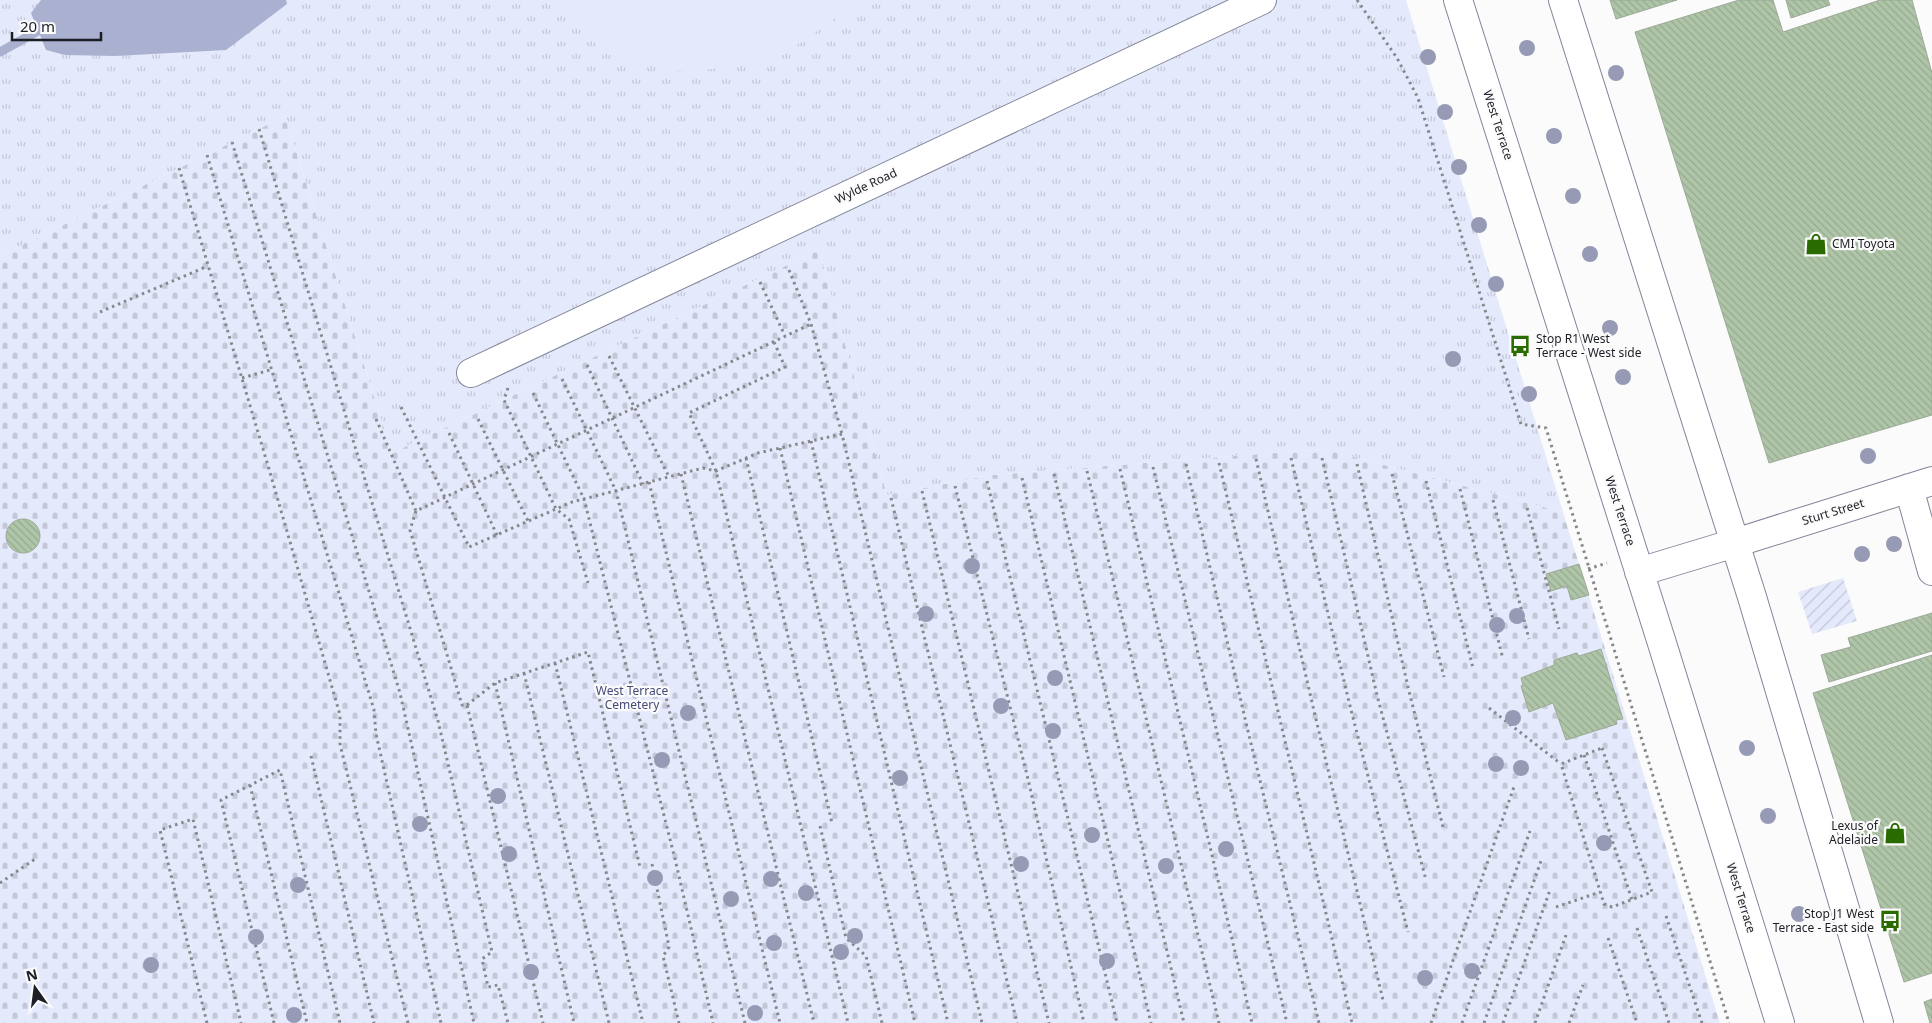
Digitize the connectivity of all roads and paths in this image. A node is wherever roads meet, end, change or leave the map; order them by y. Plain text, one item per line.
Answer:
1 (1262, 0) edge
2 (1357, 0) edge
3 (1458, 0) edge
4 (1563, 0) edge
5 (259, 129) dead end
6 (232, 142) dead end
7 (207, 154) dead end
8 (179, 168) dead end
9 (208, 266) junction
10 (789, 270) dead end
11 (760, 282) dead end
12 (100, 312) dead end
13 (811, 324) junction
14 (785, 336) junction
15 (774, 342) junction
16 (506, 356) junction
17 (610, 356) dead end
18 (587, 365) dead end
19 (270, 370) junction
20 (471, 373) dead end
21 (242, 378) junction
22 (562, 379) dead end
23 (534, 393) dead end
24 (401, 407) dead end
25 (635, 408) junction
26 (478, 419) dead end
27 (612, 419) junction
28 (376, 420) dead end
29 (587, 431) junction
30 (448, 433) dead end
31 (842, 434) junction
32 (811, 441) junction
33 (558, 444) junction
34 (780, 448) junction
35 (531, 457) junction
36 (746, 458) junction
37 (1291, 458) dead end
38 (1322, 458) dead end
39 (1256, 459) dead end
40 (1219, 463) dead end
41 (1186, 464) dead end
42 (1357, 464) dead end
43 (1153, 467) dead end
44 (1120, 469) dead end
45 (503, 470) junction
46 (716, 471) junction
47 (1087, 471) dead end
48 (681, 474) junction
49 (1054, 474) dead end
50 (1392, 474) dead end
51 (669, 477) junction
52 (1022, 478) dead end
53 (987, 481) dead end
54 (1426, 481) dead end
55 (650, 482) junction
56 (474, 484) junction
57 (643, 484) junction
58 (1920, 485) edge
59 (955, 486) dead end
60 (1460, 489) dead end
61 (616, 491) junction
62 (922, 491) dead end
63 (445, 498) junction
64 (892, 498) dead end
65 (584, 499) junction
66 (1493, 500) dead end
67 (1527, 508) dead end
68 (556, 509) junction
69 (416, 511) junction
70 (528, 521) junction
71 (497, 535) junction
72 (1735, 543) junction
73 (1932, 571) edge
74 (1639, 572) junction
75 (588, 583) dead end
76 (1560, 629) dead end
77 (1529, 639) dead end
78 (1503, 659) dead end
79 (555, 663) junction
80 (1473, 668) dead end
81 (524, 673) junction
82 (1444, 676) dead end
83 (494, 683) junction
84 (467, 705) junction
85 (1489, 708) dead end
86 (1584, 755) junction
87 (311, 756) dead end
88 (1561, 764) junction
89 (1514, 784) dead end
90 (250, 785) junction
91 (832, 823) dead end
92 (820, 826) dead end
93 (1530, 830) dead end
94 (1444, 831) dead end
95 (35, 860) dead end
96 (1541, 861) dead end
97 (652, 864) dead end
98 (640, 867) dead end
99 (1426, 880) dead end
100 (0, 883) edge
101 (1550, 890) dead end
102 (1600, 892) junction
103 (1632, 900) junction
104 (1556, 907) dead end
105 (1666, 916) dead end
106 (1637, 928) dead end
107 (1408, 932) dead end
108 (1566, 935) dead end
109 (1608, 938) dead end
110 (1583, 985) dead end
111 (1383, 1000) dead end
112 (207, 1023) edge
113 (240, 1023) edge
114 (274, 1023) edge
115 (307, 1023) edge
116 (340, 1023) edge
117 (374, 1023) edge
118 (408, 1023) edge
119 (441, 1023) edge
120 (474, 1023) edge
121 (508, 1023) edge
122 (542, 1023) edge
123 (574, 1023) edge
124 (608, 1023) edge
125 (643, 1023) edge
126 (679, 1023) edge
127 (714, 1023) edge
128 (745, 1023) edge
129 (780, 1023) edge
130 (814, 1023) edge
131 (848, 1023) edge
132 (882, 1023) edge
133 (915, 1023) edge
134 (948, 1023) edge
135 (982, 1023) edge
136 (1017, 1023) edge
137 (1049, 1023) edge
138 (1084, 1023) edge
139 (1117, 1023) edge
140 (1151, 1023) edge
141 (1184, 1023) edge
142 (1219, 1023) edge
143 (1252, 1023) edge
144 (1287, 1023) edge
145 (1319, 1023) edge
146 (1352, 1023) edge
147 (1430, 1023) edge
148 (1462, 1023) edge
149 (1484, 1023) edge
150 (1503, 1023) edge
151 (1535, 1023) edge
152 (1569, 1023) edge
153 (1637, 1023) edge
154 (1669, 1023) edge
155 (1702, 1023) edge
156 (1729, 1023) edge
157 (1780, 1023) edge
158 (1879, 1023) edge

1 - 16 main road, Wylde Road
2 - 156 path
3 - 74 main road, West Terrace
4 - 72 main road
5 - 121 path
6 - 120 path
7 - 19 path
8 - 9 path
9 - 12 path
9 - 21 path
10 - 13 path
11 - 14 path
13 - 14 path
13 - 31 path
14 - 15 path
15 - 25 path
15 - 46 path
16 - 20 main road, Wylde Road
16 - 35 path
17 - 25 path
18 - 27 path
19 - 21 path
19 - 119 path
21 - 118 path
22 - 29 path
23 - 33 path
24 - 63 path
25 - 27 path
25 - 51 path
26 - 45 path
27 - 29 path
27 - 57 path
28 - 69 path
29 - 33 path
29 - 61 path
30 - 56 path
31 - 32 path
31 - 135 path
32 - 34 path
32 - 134 path
33 - 35 path
33 - 65 path
34 - 36 path
34 - 133 path
35 - 45 path
35 - 68 path
36 - 46 path
36 - 91 path
37 - 107 path
38 - 99 path
39 - 111 path
40 - 146 path
41 - 145 path
42 - 94 path
43 - 144 path
44 - 143 path
45 - 56 path
45 - 70 path
46 - 48 path
46 - 131 path
47 - 142 path
48 - 51 path
48 - 130 path
49 - 141 path
50 - 82 path
51 - 55 path
52 - 140 path
53 - 139 path
54 - 80 path
55 - 57 path
55 - 129 path
56 - 63 path
56 - 71 path
57 - 61 path
58 - 72 main road, Sturt Street
58 - 73 main road
59 - 138 path
60 - 78 path
61 - 65 path
61 - 128 path
62 - 137 path
63 - 69 path
63 - 71 path
64 - 136 path
65 - 68 path
65 - 127 path
66 - 77 path
67 - 76 path
68 - 70 path
68 - 75 path
69 - 84 path
70 - 71 path
72 - 74 main road, Sturt Street
72 - 158 main road
74 - 157 main road, West Terrace
79 - 81 path
79 - 98 path
79 - 125 path
81 - 83 path
81 - 124 path
83 - 84 path
83 - 123 path
84 - 122 path
85 - 88 path
86 - 88 path
86 - 103 path
86 - 103 path
87 - 117 path
88 - 102 path
89 - 147 path
90 - 114 path
90 - 115 path
90 - 116 path
92 - 132 path
93 - 148 path
95 - 100 path
96 - 149 path
97 - 126 path
101 - 150 path
102 - 103 path
102 - 104 path
105 - 155 path
106 - 154 path
108 - 151 path
109 - 153 path
110 - 152 path
112 - 113 path

